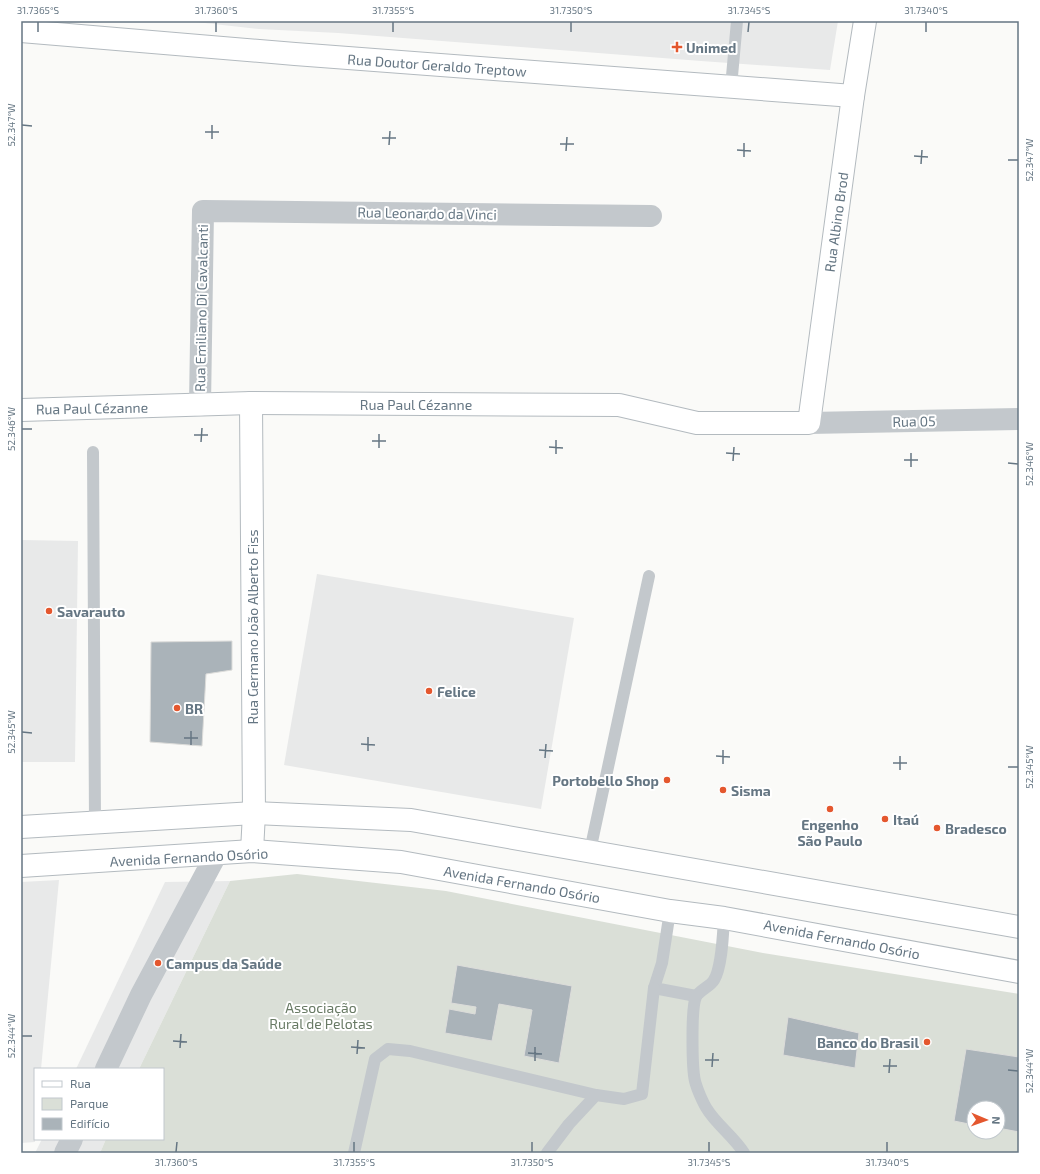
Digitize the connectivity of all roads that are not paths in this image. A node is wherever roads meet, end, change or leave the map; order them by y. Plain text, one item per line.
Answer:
1 (736, 21) edge
2 (865, 21) edge
3 (21, 31) edge
4 (731, 87) junction
5 (853, 96) junction
6 (202, 211) joint
7 (651, 216) dead end
8 (251, 403) junction
9 (200, 405) junction
10 (21, 410) edge
11 (1019, 419) edge
12 (809, 423) junction
13 (93, 452) dead end
14 (649, 576) dead end
15 (254, 813) junction
16 (95, 823) junction
17 (21, 827) edge
18 (252, 851) junction
19 (590, 851) junction
20 (217, 853) junction
21 (21, 866) edge
22 (670, 912) junction
23 (724, 918) junction
24 (1019, 927) edge
25 (1019, 972) edge
26 (654, 988) junction
27 (696, 996) junction
28 (106, 1068) edge
29 (596, 1095) junction
30 (72, 1140) edge
31 (65, 1153) edge
32 (354, 1153) edge
33 (547, 1153) edge
34 (744, 1153) edge

1 - 4 lane
2 - 5 street, Rua Albino Brod
3 - 4 street, Rua Doutor Geraldo Treptow
4 - 5 street, Rua Doutor Geraldo Treptow
5 - 12 street, Rua Albino Brod
6 - 7 street, Rua Leonardo da Vinci
6 - 9 street, Rua Emiliano Di Cavalcanti
8 - 9 street, Rua Paul Cézanne
8 - 12 street, Rua Paul Cézanne
8 - 15 street, Rua Germano João Alberto Fiss
9 - 10 street, Rua Paul Cézanne
11 - 12 street, Rua 05
13 - 16 lane
14 - 19 lane
15 - 16 street
15 - 18 street, Rua Germano João Alberto Fiss
15 - 19 street
16 - 17 street
18 - 20 street, Avenida Fernando Osório
18 - 22 street, Avenida Fernando Osório
19 - 24 street
20 - 21 street, Avenida Fernando Osório
20 - 28 street
22 - 23 street, Avenida Fernando Osório
22 - 26 lane
23 - 25 street, Avenida Fernando Osório
23 - 27 lane
26 - 27 lane
26 - 29 lane
27 - 34 lane
29 - 32 lane
29 - 33 lane
30 - 31 street

